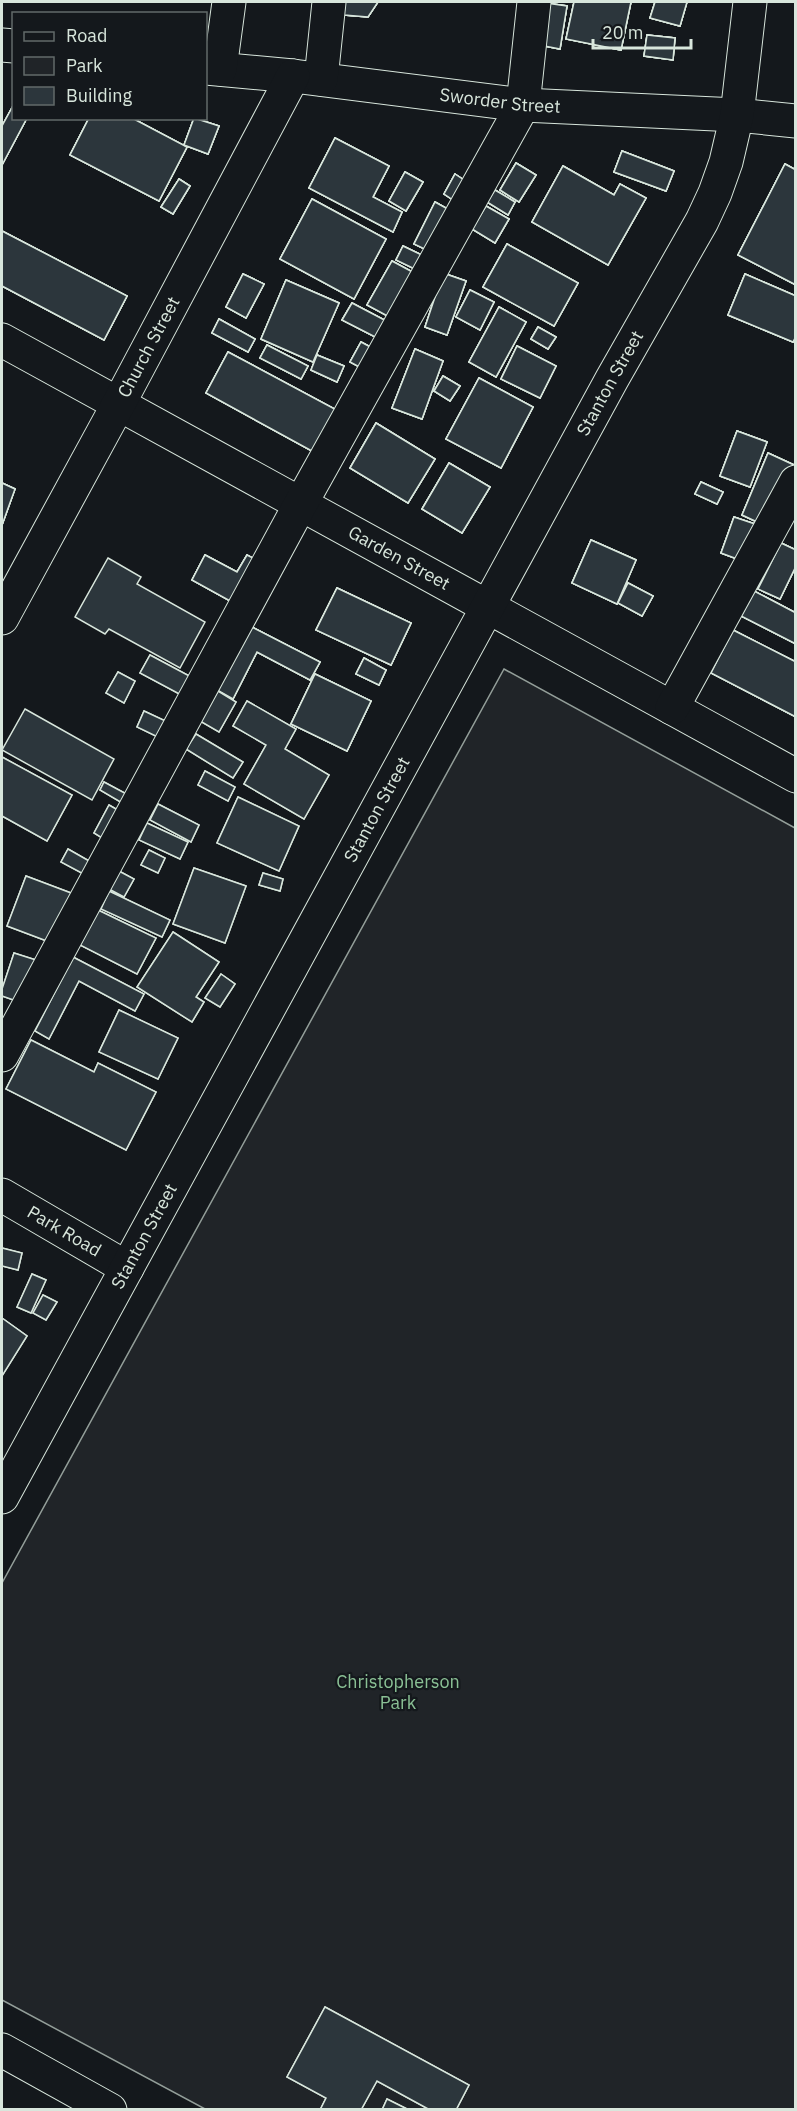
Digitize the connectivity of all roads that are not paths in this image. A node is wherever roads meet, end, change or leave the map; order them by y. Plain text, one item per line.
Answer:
1 (229, 2) edge
2 (329, 2) edge
3 (534, 2) edge
4 (750, 2) edge
5 (213, 68) edge
6 (307, 78) junction
7 (523, 105) junction
8 (737, 115) junction
9 (795, 121) edge
10 (2, 340) edge
11 (118, 405) junction
12 (795, 482) edge
13 (300, 505) junction
14 (488, 607) junction
15 (2, 618) edge
16 (672, 708) junction
17 (795, 776) edge
18 (2, 1055) edge
19 (2, 1196) edge
20 (127, 1268) junction
21 (2, 1497) edge
22 (2, 2050) edge
23 (110, 2109) edge

1 - 5 street
2 - 6 street
3 - 7 street
4 - 8 street, Stanton Street
5 - 6 street, Sworder Street
6 - 7 street, Sworder Street
6 - 11 street, Church Street
7 - 8 street, Sworder Street
7 - 13 street
8 - 9 street, Sworder Street
8 - 14 street, Stanton Street
10 - 11 street, Garden Street
11 - 13 street, Garden Street
11 - 15 street, Church Street
12 - 16 street
13 - 14 street, Garden Street
13 - 18 street
14 - 16 street, Garden Street
14 - 20 street, Stanton Street
16 - 17 street, Garden Street
19 - 20 street, Park Road
20 - 21 street, Stanton Street
22 - 23 street

